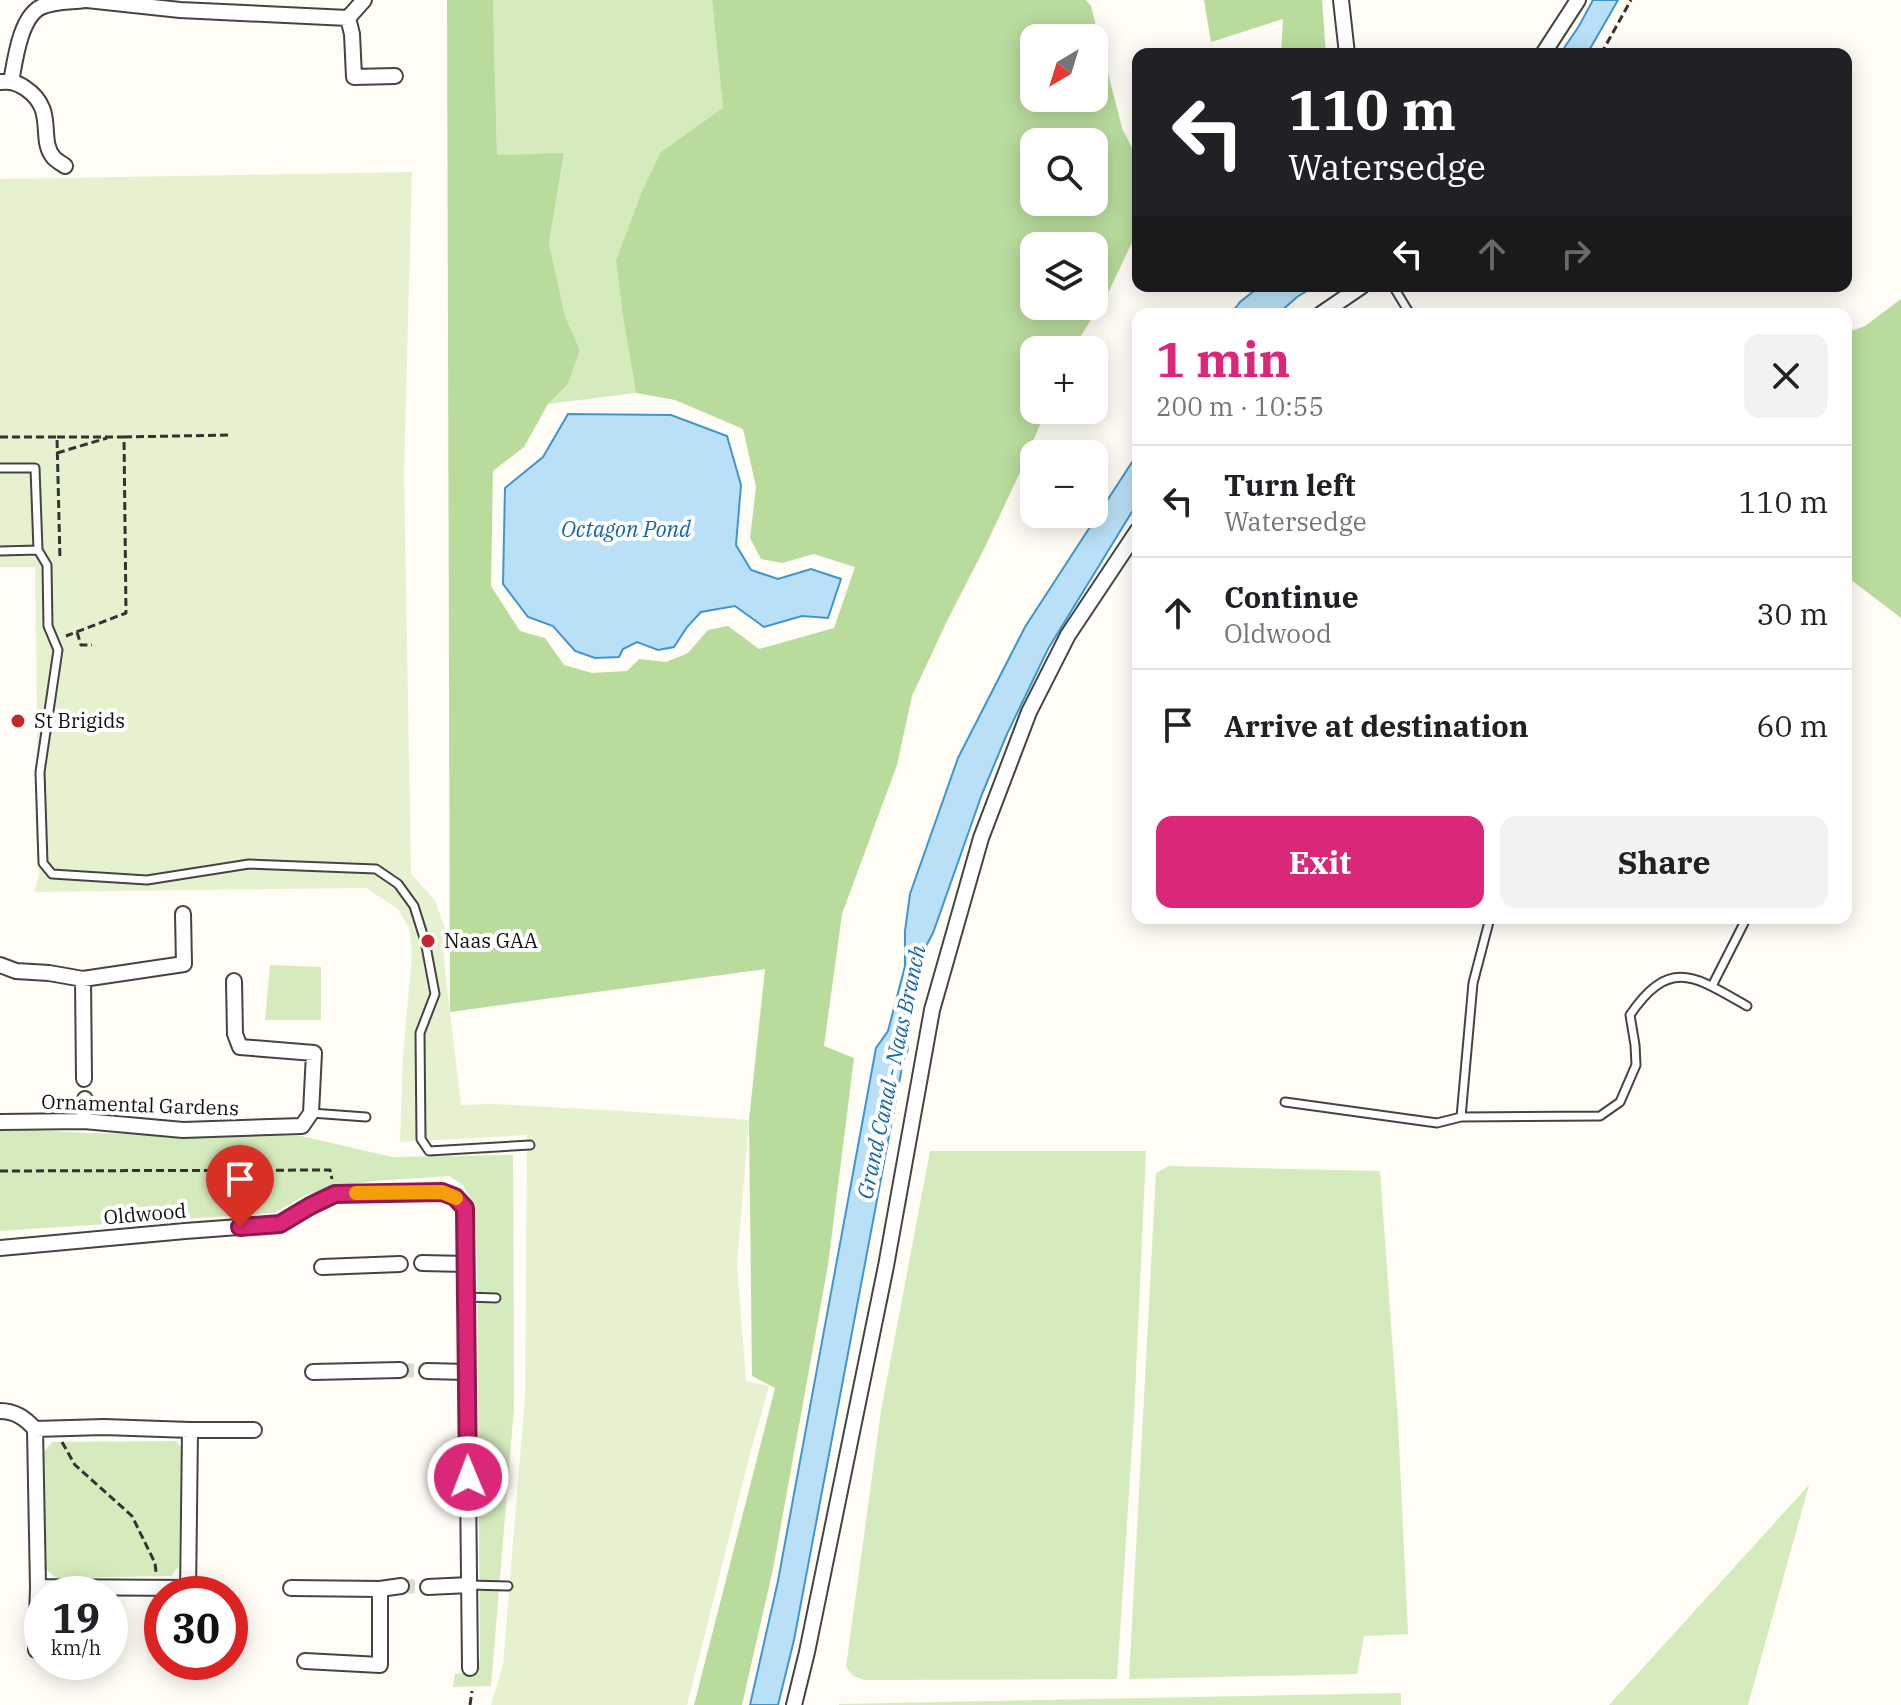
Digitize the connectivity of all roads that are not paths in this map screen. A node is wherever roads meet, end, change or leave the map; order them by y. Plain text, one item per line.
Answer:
1 (86, 0) edge
2 (364, 0) edge
3 (1341, 0) edge
4 (1578, 0) edge
5 (207, 6) edge
6 (348, 18) junction
7 (1346, 48) edge
8 (1547, 48) edge
9 (395, 76) dead end
10 (5, 82) edge
11 (65, 166) dead end
12 (1353, 292) edge
13 (1330, 308) edge
14 (0, 468) edge
15 (1132, 539) edge
16 (38, 550) junction
17 (0, 551) edge
18 (183, 914) dead end
19 (1488, 924) edge
20 (1743, 924) edge
21 (0, 965) edge
22 (83, 979) junction
23 (234, 981) dead end
24 (1712, 986) junction
25 (1747, 1006) dead end
26 (84, 1079) dead end
27 (85, 1099) dead end
28 (1285, 1102) dead end
29 (311, 1113) junction
30 (366, 1117) dead end
31 (1461, 1117) junction
32 (84, 1121) junction
33 (0, 1122) edge
34 (530, 1145) dead end
35 (0, 1248) edge
36 (422, 1263) dead end
37 (400, 1264) dead end
38 (466, 1264) junction
39 (322, 1267) dead end
40 (467, 1297) junction
41 (496, 1298) dead end
42 (400, 1370) tunnel mouth
43 (427, 1371) tunnel mouth
44 (313, 1372) dead end
45 (467, 1372) junction
46 (0, 1411) edge
47 (35, 1429) junction
48 (190, 1430) junction
49 (254, 1430) dead end
50 (38, 1576) edge
51 (188, 1576) edge
52 (469, 1585) junction
53 (401, 1586) tunnel mouth
54 (508, 1586) dead end
55 (428, 1587) tunnel mouth
56 (291, 1588) dead end
57 (380, 1589) junction
58 (305, 1661) dead end
59 (470, 1668) dead end
60 (794, 1705) edge

1 - 5 street
1 - 10 street
2 - 6 street
3 - 7 street
4 - 8 street
5 - 6 street
6 - 9 street
10 - 11 street
12 - 13 street
14 - 16 lane
15 - 60 street
16 - 17 lane
16 - 34 lane
18 - 22 street
19 - 31 lane
20 - 24 lane
21 - 22 street
22 - 26 street
23 - 29 street
24 - 25 lane
24 - 31 lane
27 - 32 street
28 - 31 lane
29 - 30 lane
29 - 32 street, Ornamental Gardens
32 - 33 street, Ornamental Gardens
35 - 38 street, Oldwood
36 - 38 street
37 - 39 street
38 - 40 street, Oldwood
40 - 41 lane
40 - 45 street, Oldwood
42 - 44 street
43 - 45 street
45 - 52 street, Oldwood
46 - 47 street
47 - 48 street
47 - 50 street
48 - 49 street
48 - 51 street
52 - 54 lane
52 - 55 street
52 - 59 street, Oldwood
53 - 57 street
56 - 57 street
57 - 58 street

